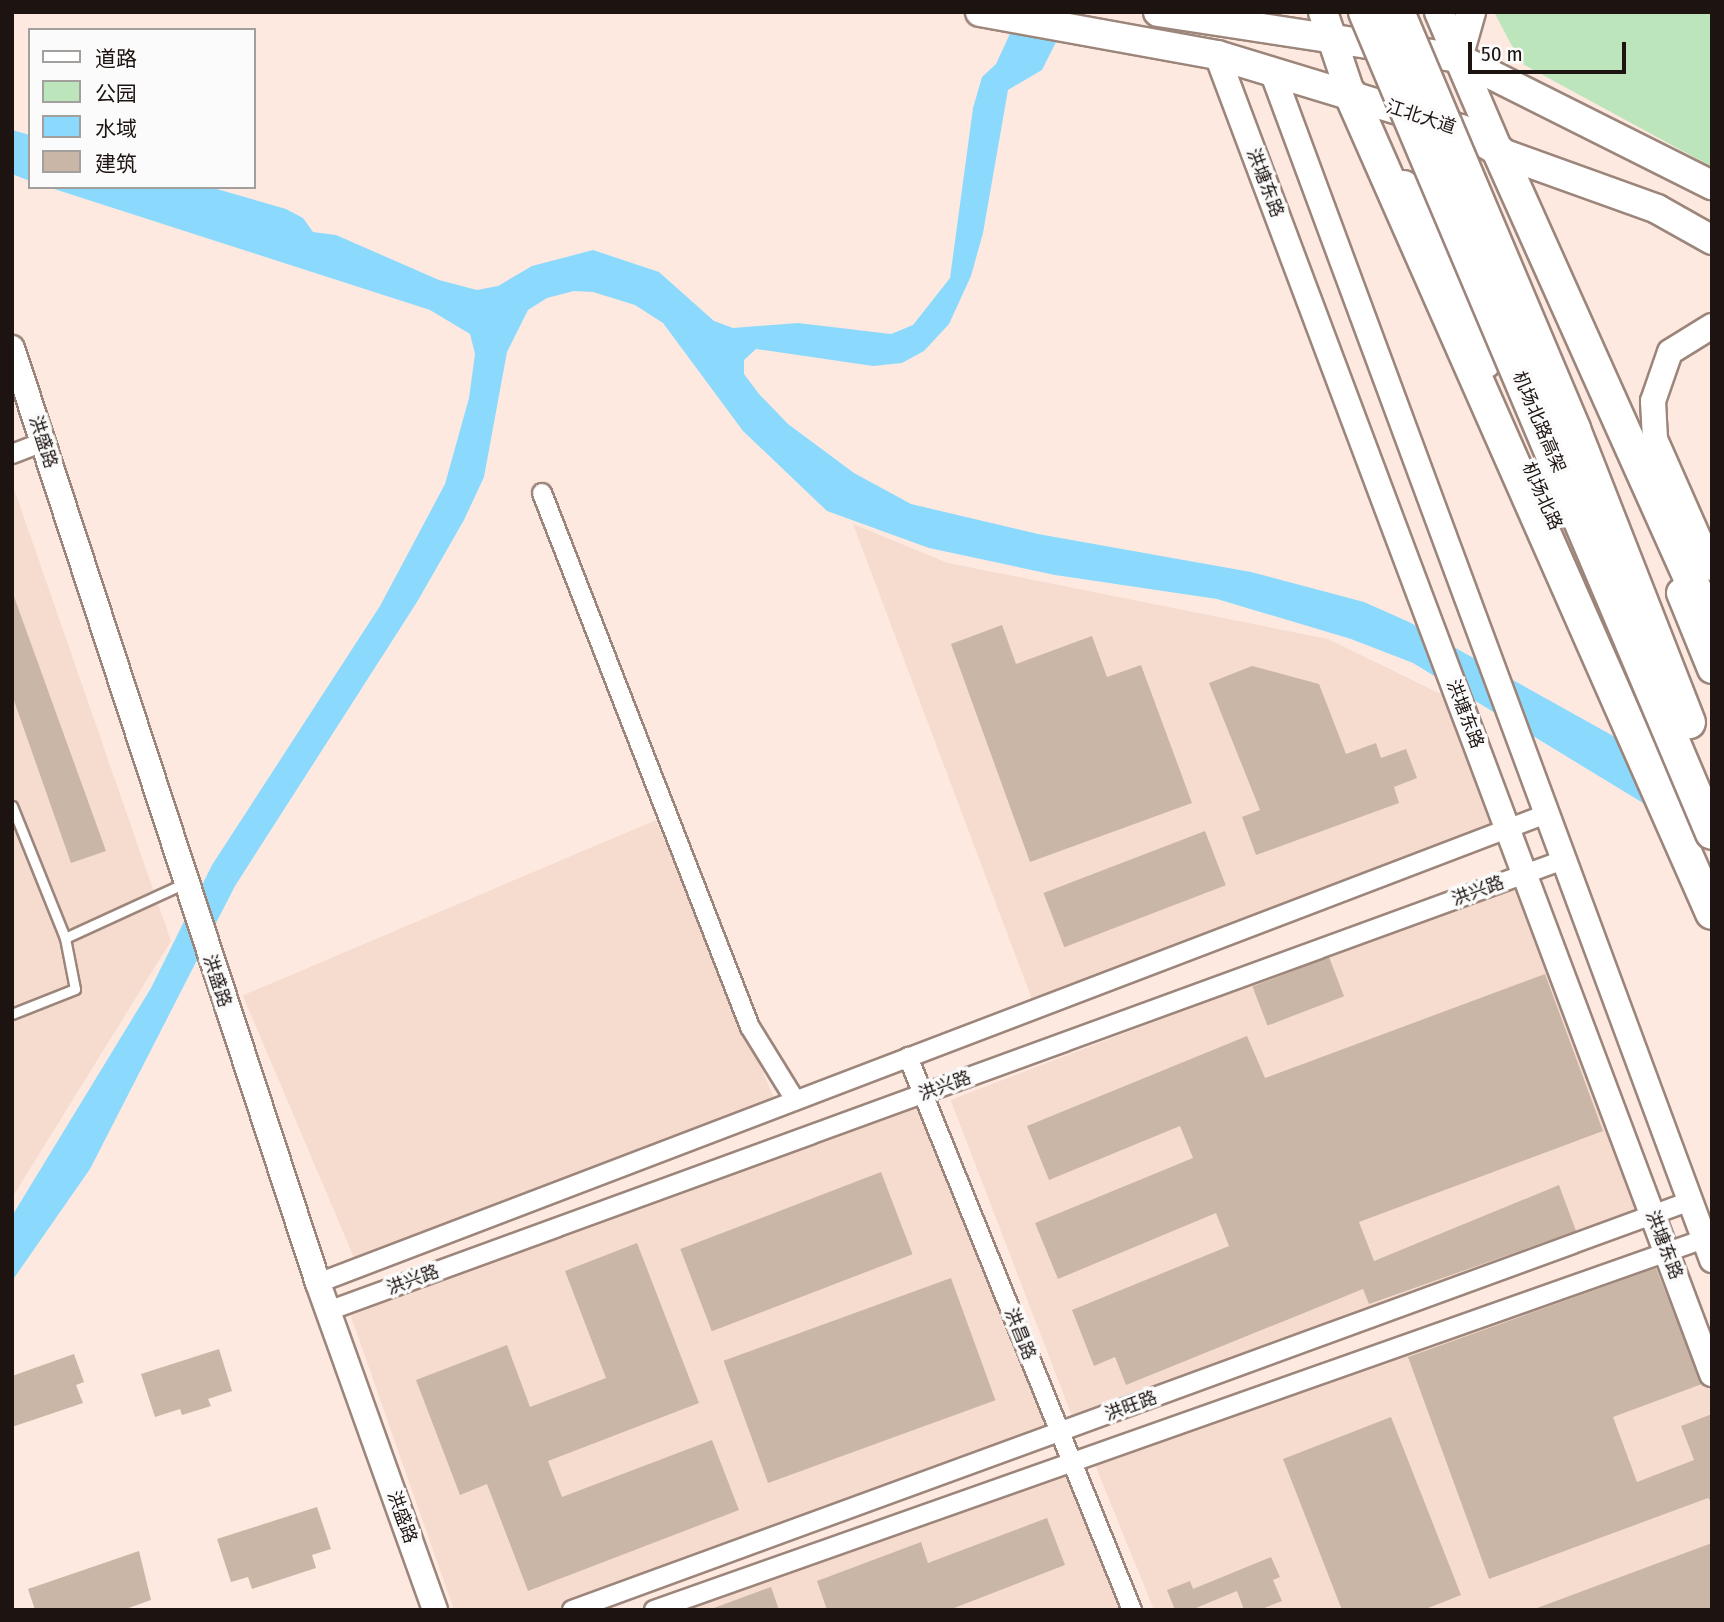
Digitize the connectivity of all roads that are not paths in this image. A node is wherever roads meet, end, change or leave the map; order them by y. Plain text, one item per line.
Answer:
1 (980, 12) edge
2 (1158, 12) edge
3 (1323, 12) edge
4 (1365, 12) edge
5 (1398, 12) edge
6 (1439, 12) edge
7 (1471, 12) edge
8 (1334, 38) junction
9 (1217, 55) junction
10 (1458, 58) junction
11 (1272, 71) junction
12 (1351, 95) junction
13 (1499, 152) junction
14 (1712, 185) edge
15 (1712, 240) edge
16 (1712, 326) edge
17 (12, 348) edge
18 (43, 442) junction
19 (12, 454) edge
20 (542, 493) dead end
21 (1702, 577) edge
22 (1712, 627) edge
23 (1712, 669) edge
24 (1712, 779) edge
25 (12, 806) edge
26 (1546, 814) junction
27 (1508, 828) junction
28 (1712, 833) edge
29 (1563, 860) junction
30 (1525, 874) junction
31 (189, 894) junction
32 (1712, 906) edge
33 (1712, 913) edge
34 (65, 938) junction
35 (12, 1014) edge
36 (908, 1058) junction
37 (923, 1094) junction
38 (795, 1100) junction
39 (1690, 1201) junction
40 (1652, 1215) junction
41 (1708, 1249) edge
42 (1666, 1252) junction
43 (318, 1283) junction
44 (328, 1311) junction
45 (1712, 1374) edge
46 (1059, 1432) junction
47 (1072, 1462) junction
48 (435, 1610) edge
49 (572, 1610) edge
50 (654, 1610) edge
51 (1132, 1610) edge

1 - 9 main road, 江北大道
2 - 8 main road
3 - 8 main road
4 - 28 highway, 机场北路高架, bridge
5 - 24 highway, 机场北路高架, bridge
6 - 10 main road
7 - 10 main road
8 - 10 main road
8 - 12 main road, 机场北路
9 - 11 main road, 江北大道
9 - 27 main road, 洪塘东路
10 - 13 main road
10 - 14 main road
11 - 12 main road, 江北大道
11 - 26 main road
12 - 13 main road, 江北大道
12 - 32 main road, 机场北路
12 - 33 highway
13 - 15 main road, 江北大道
13 - 21 highway
13 - 23 main road
16 - 21 main road
17 - 18 main road, 洪盛路
18 - 19 street
18 - 31 main road, 洪盛路
20 - 38 street
21 - 22 highway
25 - 34 lane
26 - 27 street, 洪兴路
26 - 29 main road
27 - 30 main road, 洪塘东路
27 - 36 street, 洪兴路
29 - 30 street, 洪兴路
29 - 39 main road
30 - 37 street, 洪兴路
30 - 40 main road, 洪塘东路
31 - 34 lane
31 - 43 main road, 洪盛路
34 - 35 lane
36 - 37 street, 洪昌路
36 - 38 street, 洪兴路
37 - 44 street, 洪兴路
37 - 46 street, 洪昌路
38 - 43 street, 洪兴路
39 - 40 street, 洪旺路
39 - 41 main road
40 - 42 main road, 洪塘东路
40 - 46 street, 洪旺路
41 - 42 street, 洪旺路
42 - 45 main road, 洪塘东路
42 - 47 street, 洪旺路
43 - 44 main road, 洪盛路
44 - 48 main road, 洪盛路
46 - 47 street, 洪昌路
46 - 49 street, 洪旺路
47 - 50 street, 洪旺路
47 - 51 street, 洪昌路

